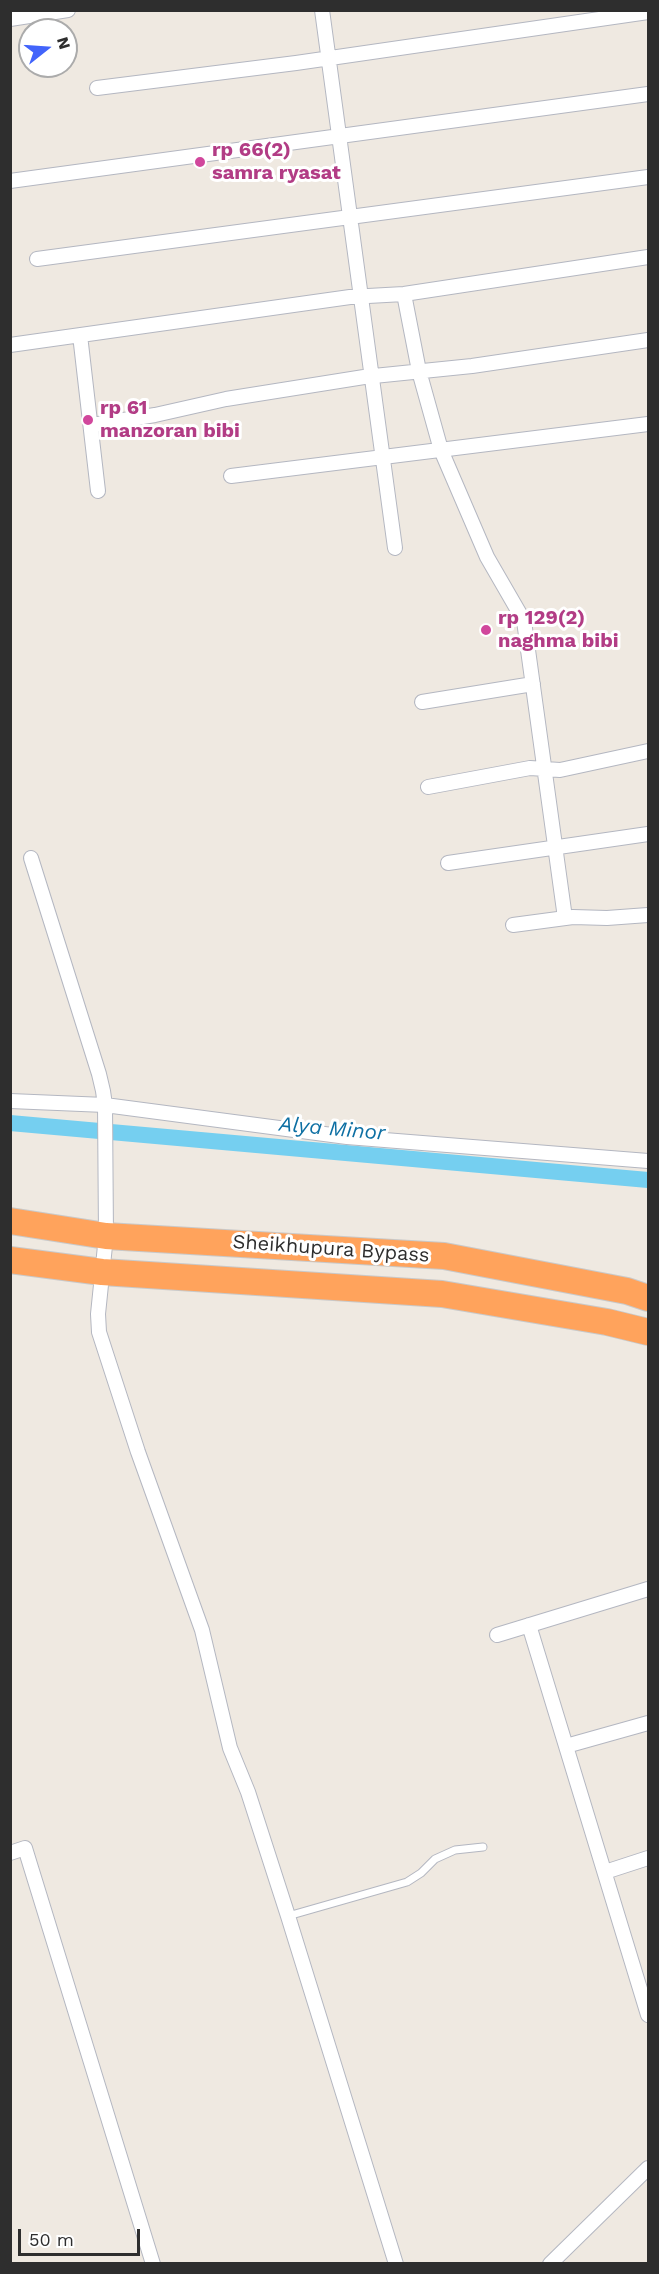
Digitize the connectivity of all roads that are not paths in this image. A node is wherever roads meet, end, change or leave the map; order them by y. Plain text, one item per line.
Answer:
1 (68, 10) edge
2 (322, 10) edge
3 (648, 12) edge
4 (10, 19) edge
5 (328, 58) junction
6 (97, 88) dead end
7 (648, 94) edge
8 (339, 135) junction
9 (648, 177) edge
10 (10, 181) edge
11 (350, 217) junction
12 (648, 257) edge
13 (38, 259) dead end
14 (404, 294) junction
15 (361, 297) junction
16 (80, 335) junction
17 (648, 340) edge
18 (10, 345) edge
19 (419, 371) junction
20 (371, 376) junction
21 (648, 424) edge
22 (92, 425) junction
23 (441, 450) junction
24 (382, 458) junction
25 (231, 476) dead end
26 (98, 491) dead end
27 (395, 548) dead end
28 (533, 684) junction
29 (422, 702) dead end
30 (648, 751) edge
31 (545, 769) junction
32 (428, 787) dead end
33 (648, 834) edge
34 (555, 847) junction
35 (31, 858) dead end
36 (448, 863) dead end
37 (648, 915) edge
38 (565, 918) junction
39 (513, 925) dead end
40 (10, 1101) edge
41 (105, 1106) junction
42 (648, 1161) edge
43 (10, 1221) edge
44 (106, 1236) junction
45 (10, 1260) edge
46 (102, 1272) junction
47 (648, 1298) edge
48 (648, 1332) edge
49 (648, 1589) edge
50 (529, 1625) junction
51 (497, 1635) dead end
52 (648, 1723) edge
53 (566, 1746) junction
54 (483, 1846) dead end
55 (10, 1853) edge
56 (648, 1858) edge
57 (605, 1872) junction
58 (288, 1916) junction
59 (645, 1993) edge
60 (648, 2015) edge
61 (648, 2168) edge
62 (153, 2264) edge
63 (396, 2264) edge
64 (550, 2264) edge

1 - 4 street
2 - 5 street
3 - 5 street
5 - 6 street
5 - 8 street
7 - 8 street
8 - 10 street
8 - 11 street
9 - 11 street
11 - 13 street
11 - 15 street
12 - 14 street
14 - 15 street
14 - 19 street
15 - 16 street
15 - 20 street
16 - 18 street
16 - 22 street
17 - 19 street
19 - 20 street
19 - 23 street
20 - 22 street
20 - 24 street
21 - 23 street
22 - 26 street
23 - 24 street
23 - 28 street
24 - 25 street
24 - 27 street
28 - 29 street
28 - 31 street
30 - 31 street
31 - 32 street
31 - 34 street
33 - 34 street
34 - 36 street
34 - 38 street
35 - 41 street
37 - 38 street
38 - 39 street
40 - 41 street
41 - 42 street
41 - 44 street
43 - 44 highway, Sheikhupura Bypass
44 - 46 street
44 - 47 highway, Sheikhupura Bypass
45 - 46 highway, Sheikhupura Bypass
46 - 48 highway, Sheikhupura Bypass
46 - 58 street
49 - 50 street
50 - 51 street
50 - 53 street
52 - 53 street
53 - 57 street
54 - 58 lane
55 - 62 street
56 - 57 street
57 - 59 street
58 - 63 street
59 - 60 street
61 - 64 street

